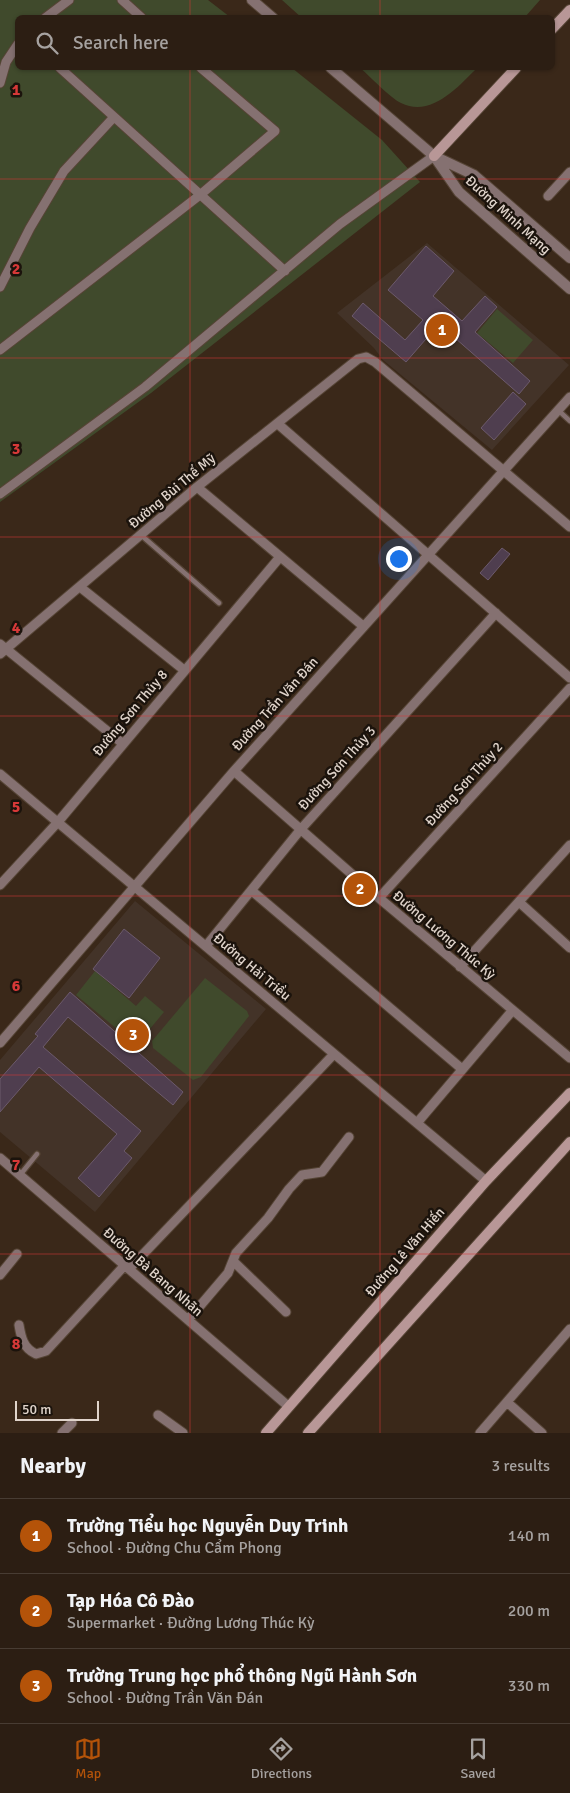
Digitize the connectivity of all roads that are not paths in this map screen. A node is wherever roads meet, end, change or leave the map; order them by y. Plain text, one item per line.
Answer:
1 (69, 0) edge
2 (122, 0) edge
3 (252, 0) edge
4 (570, 10) edge
5 (50, 15) edge
6 (139, 15) edge
7 (269, 15) edge
8 (555, 26) edge
9 (15, 48) edge
10 (62, 70) edge
11 (203, 70) edge
12 (333, 70) edge
13 (514, 70) edge
14 (0, 83) edge
15 (114, 116) junction
16 (434, 156) junction
17 (570, 172) edge
18 (200, 194) junction
19 (548, 196) dead end
20 (570, 258) edge
21 (285, 271) junction
22 (0, 287) edge
23 (570, 289) edge
24 (0, 350) edge
25 (570, 397) edge
26 (558, 410) junction
27 (570, 421) edge
28 (278, 424) junction
29 (502, 470) junction
30 (197, 487) junction
31 (0, 494) edge
32 (570, 527) edge
33 (141, 535) junction
34 (428, 554) junction
35 (280, 557) junction
36 (80, 587) junction
37 (219, 603) dead end
38 (496, 613) junction
39 (364, 626) junction
40 (2, 649) edge
41 (184, 670) junction
42 (570, 678) edge
43 (570, 688) edge
44 (122, 743) junction
45 (234, 771) junction
46 (1, 778) edge
47 (58, 822) junction
48 (300, 829) junction
49 (570, 845) edge
50 (0, 885) edge
51 (133, 888) junction
52 (252, 891) junction
53 (379, 898) junction
54 (519, 902) junction
55 (206, 946) junction
56 (570, 948) edge
57 (460, 967) junction
58 (512, 1010) junction
59 (0, 1028) edge
60 (8, 1035) junction
61 (0, 1043) edge
62 (334, 1054) junction
63 (570, 1058) edge
64 (462, 1069) junction
65 (570, 1093) edge
66 (417, 1123) junction
67 (349, 1137) dead end
68 (570, 1142) edge
69 (37, 1154) dead end
70 (0, 1158) edge
71 (20, 1175) junction
72 (486, 1181) junction
73 (17, 1254) dead end
74 (233, 1261) junction
75 (127, 1267) junction
76 (0, 1275) edge
77 (286, 1312) dead end
78 (188, 1320) junction
79 (19, 1325) dead end
80 (570, 1329) edge
81 (507, 1402) junction
82 (288, 1406) junction
83 (158, 1415) dead end
84 (72, 1423) dead end
85 (313, 1431) edge
86 (62, 1433) edge
87 (183, 1433) edge
88 (266, 1433) edge
89 (480, 1433) edge
90 (542, 1433) edge

1 - 5 street
2 - 6 street
3 - 7 street
4 - 8 main road
9 - 14 street
10 - 15 street
11 - 18 street
12 - 16 street, Đường Minh Mạng
13 - 16 main road
15 - 18 street
15 - 22 street
16 - 20 street, Đường Minh Mạng
16 - 21 street
16 - 23 street, Đường Minh Mạng
17 - 19 street
18 - 21 street
18 - 24 street
21 - 31 street
25 - 26 street, Đường Trần Văn Đán
26 - 27 lane
26 - 29 street, Đường Trần Văn Đán
28 - 29 street, Đường Bùi Thế Mỹ
28 - 30 street, Đường Bùi Thế Mỹ
28 - 34 street
29 - 32 street
29 - 34 street, Đường Trần Văn Đán
30 - 33 street, Đường Bùi Thế Mỹ
30 - 35 street
33 - 36 street, Đường Bùi Thế Mỹ
33 - 37 lane
34 - 38 street
34 - 39 street, Đường Trần Văn Đán
35 - 39 street
35 - 41 street, Đường Sơn Thủy 8
36 - 40 street, Đường Bùi Thế Mỹ
36 - 41 street
38 - 42 street
38 - 48 street, Đường Sơn Thủy 3
39 - 45 street, Đường Trần Văn Đán
40 - 44 street
41 - 44 street, Đường Sơn Thủy 8
43 - 53 street, Đường Sơn Thủy 2
44 - 47 street, Đường Sơn Thủy 8
45 - 48 street, Đường Lương Thúc Kỳ
45 - 51 street, Đường Trần Văn Đán
46 - 47 street, Đường Hải Triều
47 - 50 street, Đường Sơn Thủy 8
47 - 51 street, Đường Hải Triều
48 - 52 street, Đường Sơn Thủy 3
48 - 53 street, Đường Lương Thúc Kỳ
49 - 54 street
51 - 55 street, Đường Hải Triều
51 - 60 street, Đường Trần Văn Đán
52 - 55 street, Đường Sơn Thủy 3
52 - 64 street
53 - 57 street, Đường Lương Thúc Kỳ
54 - 56 street
54 - 57 street
55 - 62 street, Đường Hải Triều
57 - 58 street, Đường Lương Thúc Kỳ
58 - 63 street, Đường Lương Thúc Kỳ
58 - 64 street
59 - 60 street
60 - 61 street, Đường Trần Văn Đán
62 - 66 street, Đường Hải Triều
62 - 75 street
64 - 66 street
65 - 72 main road, Đường Lê Văn Hiến
66 - 72 street, Đường Hải Triều
67 - 74 street
68 - 85 main road
69 - 71 lane
70 - 71 street, Đường Bà Bang Nhãn
71 - 75 street, Đường Bà Bang Nhãn
72 - 82 main road, Đường Lê Văn Hiến
73 - 76 street
74 - 77 street
74 - 78 street
75 - 78 street, Đường Bà Bang Nhãn
75 - 79 street
78 - 82 street, Đường Bà Bang Nhãn
80 - 81 street
81 - 89 street
81 - 90 street
82 - 88 main road, Đường Lê Văn Hiến
83 - 87 street
84 - 86 street

